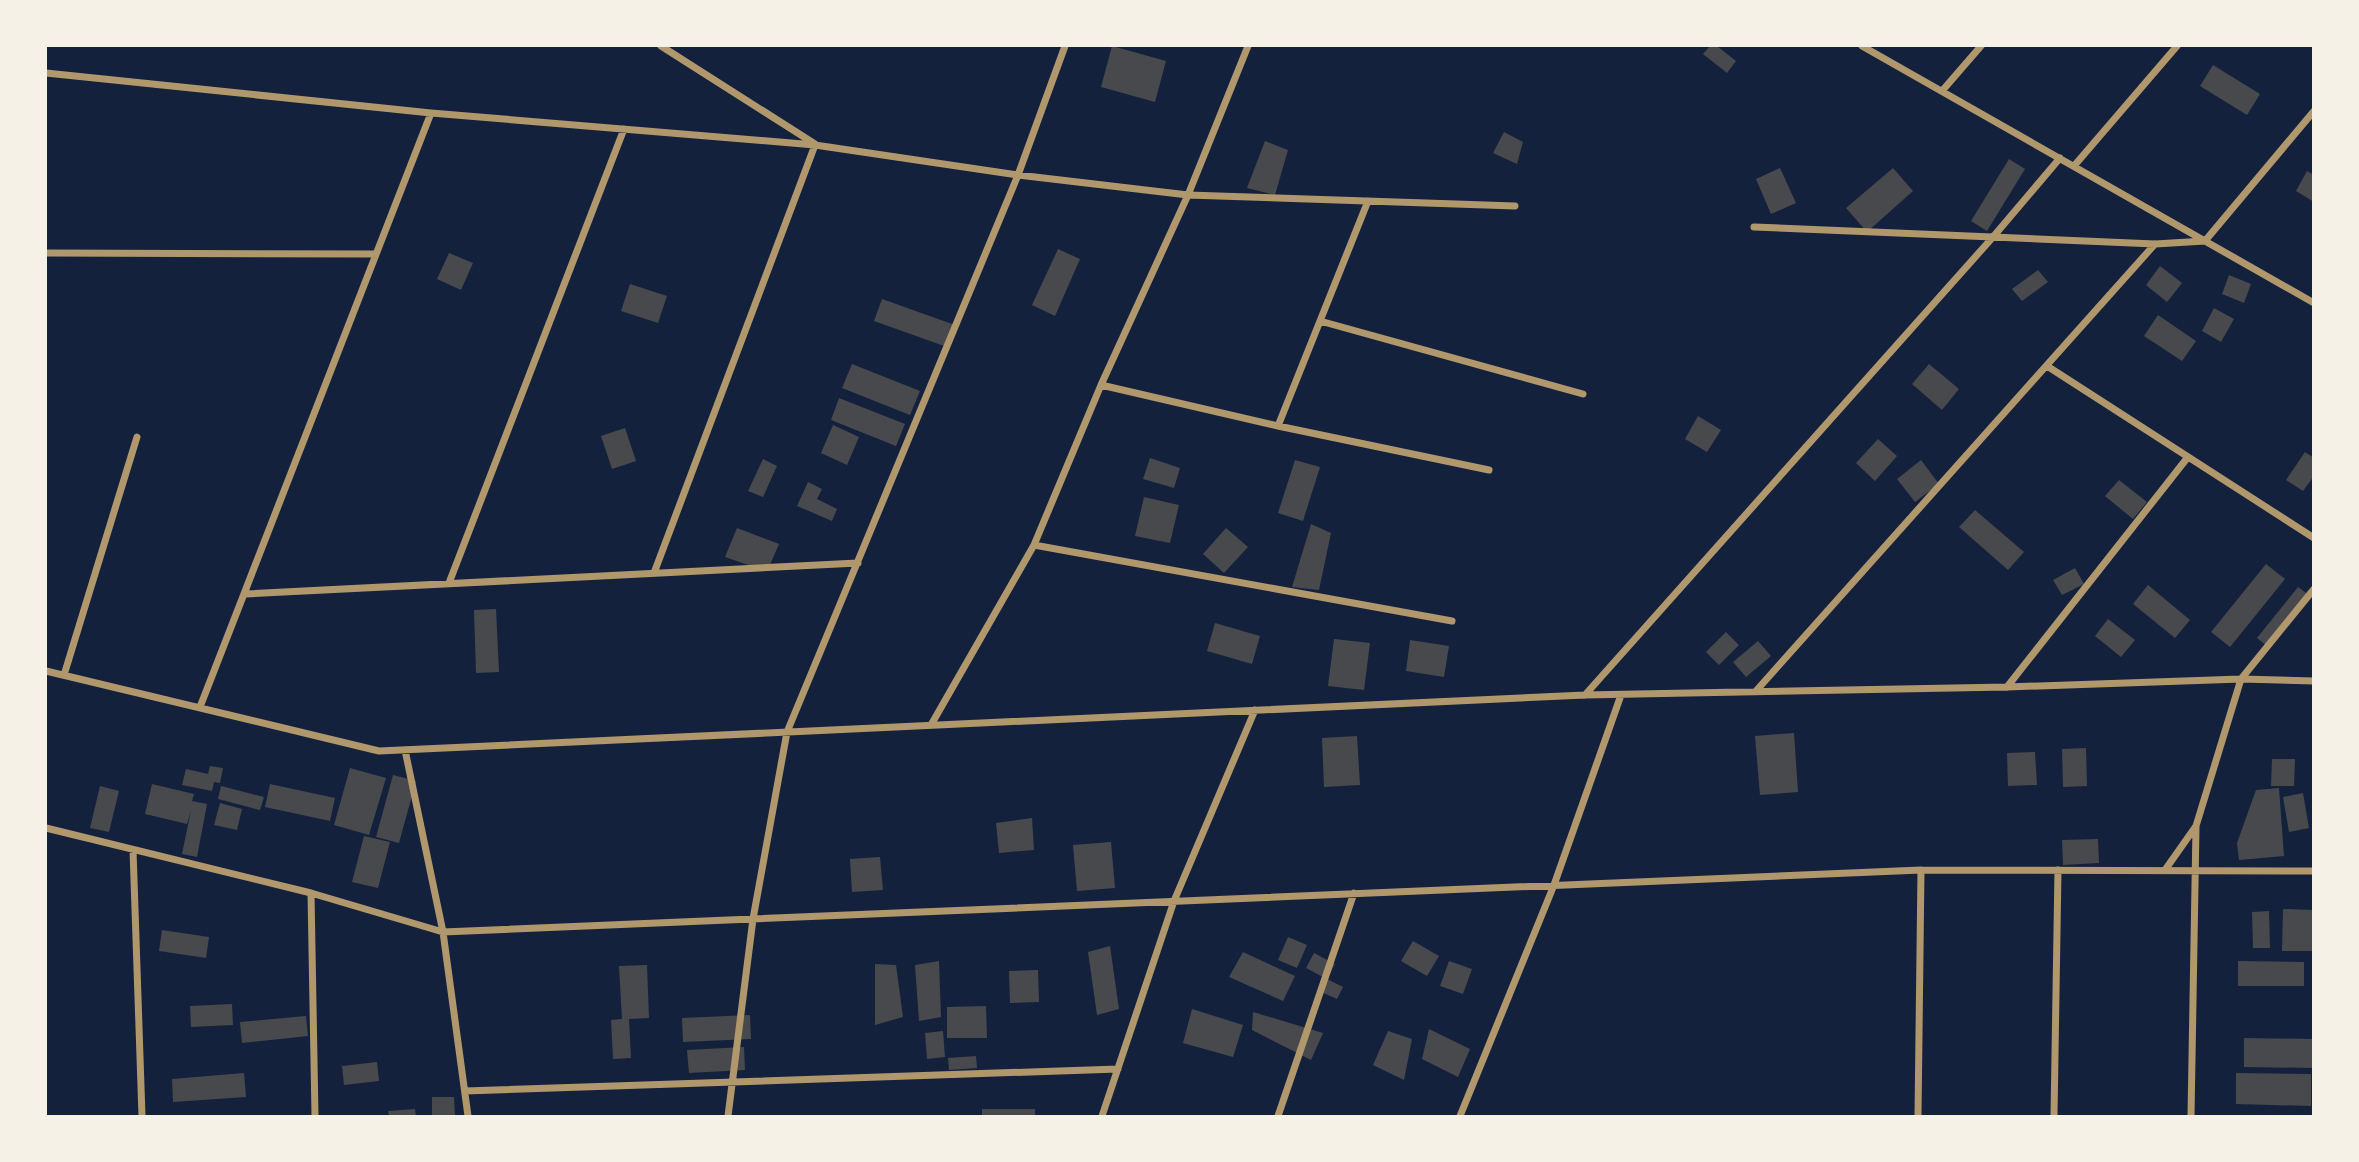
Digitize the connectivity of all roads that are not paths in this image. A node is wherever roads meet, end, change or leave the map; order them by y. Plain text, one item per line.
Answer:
1 (661, 46) edge
2 (1064, 46) edge
3 (1248, 46) edge
4 (1862, 46) edge
5 (1981, 46) edge
6 (2177, 46) edge
7 (46, 73) edge
8 (1942, 91) junction
9 (2314, 111) edge
10 (431, 113) junction
11 (624, 129) junction
12 (815, 145) junction
13 (2060, 158) junction
14 (2074, 166) junction
15 (1018, 175) junction
16 (1188, 195) junction
17 (1368, 201) junction
18 (1515, 206) dead end
19 (1754, 227) dead end
20 (1993, 237) junction
21 (2205, 241) junction
22 (2155, 244) junction
23 (46, 253) edge
24 (376, 254) junction
25 (2314, 303) edge
26 (1320, 321) junction
27 (2047, 366) junction
28 (1101, 385) junction
29 (1583, 394) dead end
30 (1278, 425) junction
31 (137, 437) dead end
32 (2188, 457) junction
33 (1489, 470) dead end
34 (2314, 538) edge
35 (1034, 545) junction
36 (858, 563) junction
37 (653, 573) junction
38 (449, 583) junction
39 (2314, 589) edge
40 (246, 594) junction
41 (1452, 621) dead end
42 (46, 671) edge
43 (64, 675) junction
44 (2241, 679) junction
45 (2314, 681) edge
46 (2007, 687) junction
47 (1756, 691) junction
48 (1585, 695) junction
49 (1621, 695) junction
50 (200, 706) junction
51 (1255, 710) junction
52 (930, 725) junction
53 (787, 732) junction
54 (405, 750) junction
55 (2196, 826) junction
56 (46, 828) edge
57 (133, 850) junction
58 (1922, 870) junction
59 (2058, 870) junction
60 (2165, 870) junction
61 (2195, 871) junction
62 (2314, 871) edge
63 (1554, 885) junction
64 (311, 893) junction
65 (1354, 893) junction
66 (1174, 901) junction
67 (753, 919) junction
68 (443, 932) junction
69 (1118, 1069) junction
70 (734, 1082) junction
71 (465, 1091) junction
72 (142, 1116) edge
73 (315, 1116) edge
74 (468, 1116) edge
75 (729, 1116) edge
76 (1101, 1116) edge
77 (1278, 1116) edge
78 (1460, 1116) edge
79 (1918, 1116) edge
80 (2054, 1116) edge
81 (2191, 1116) edge

1 - 12 street
2 - 15 street
3 - 16 street
4 - 8 street
5 - 8 street
6 - 14 street
7 - 10 street
8 - 13 street
9 - 21 street
10 - 11 street
10 - 24 street
11 - 12 street
11 - 38 street
12 - 15 street
12 - 37 street
13 - 14 street
13 - 20 street
14 - 21 street
15 - 16 street
15 - 36 street
16 - 17 street
16 - 28 street
17 - 18 street
17 - 26 street
19 - 20 street
20 - 22 street
20 - 48 street
21 - 22 street
21 - 25 street
22 - 27 street
23 - 24 street
24 - 40 street
26 - 29 street
26 - 30 street
27 - 32 street
27 - 47 street
28 - 30 street
28 - 35 street
30 - 33 street
31 - 43 street
32 - 34 street
32 - 46 street
35 - 41 street
35 - 52 street
36 - 37 street
36 - 53 street
37 - 38 street
38 - 40 street
39 - 44 street
40 - 50 street
42 - 43 street
43 - 50 street
44 - 45 street
44 - 46 street
44 - 55 street
46 - 47 street
47 - 49 street
48 - 49 street
48 - 51 street
49 - 63 street
50 - 54 street
51 - 52 street
51 - 66 street
52 - 53 street
53 - 54 street
53 - 67 street
54 - 68 street
55 - 60 street
55 - 61 street
56 - 57 street
57 - 64 street
57 - 72 street
58 - 59 street
58 - 63 street
58 - 79 street
59 - 60 street
59 - 80 street
60 - 61 street
61 - 62 street
61 - 81 street
63 - 65 street
63 - 78 street
64 - 68 street
64 - 73 street
65 - 66 street
65 - 77 street
66 - 67 street
66 - 69 street
67 - 68 street
67 - 70 street
68 - 71 street
69 - 70 street
69 - 76 street
70 - 71 street
70 - 75 street
71 - 74 street

